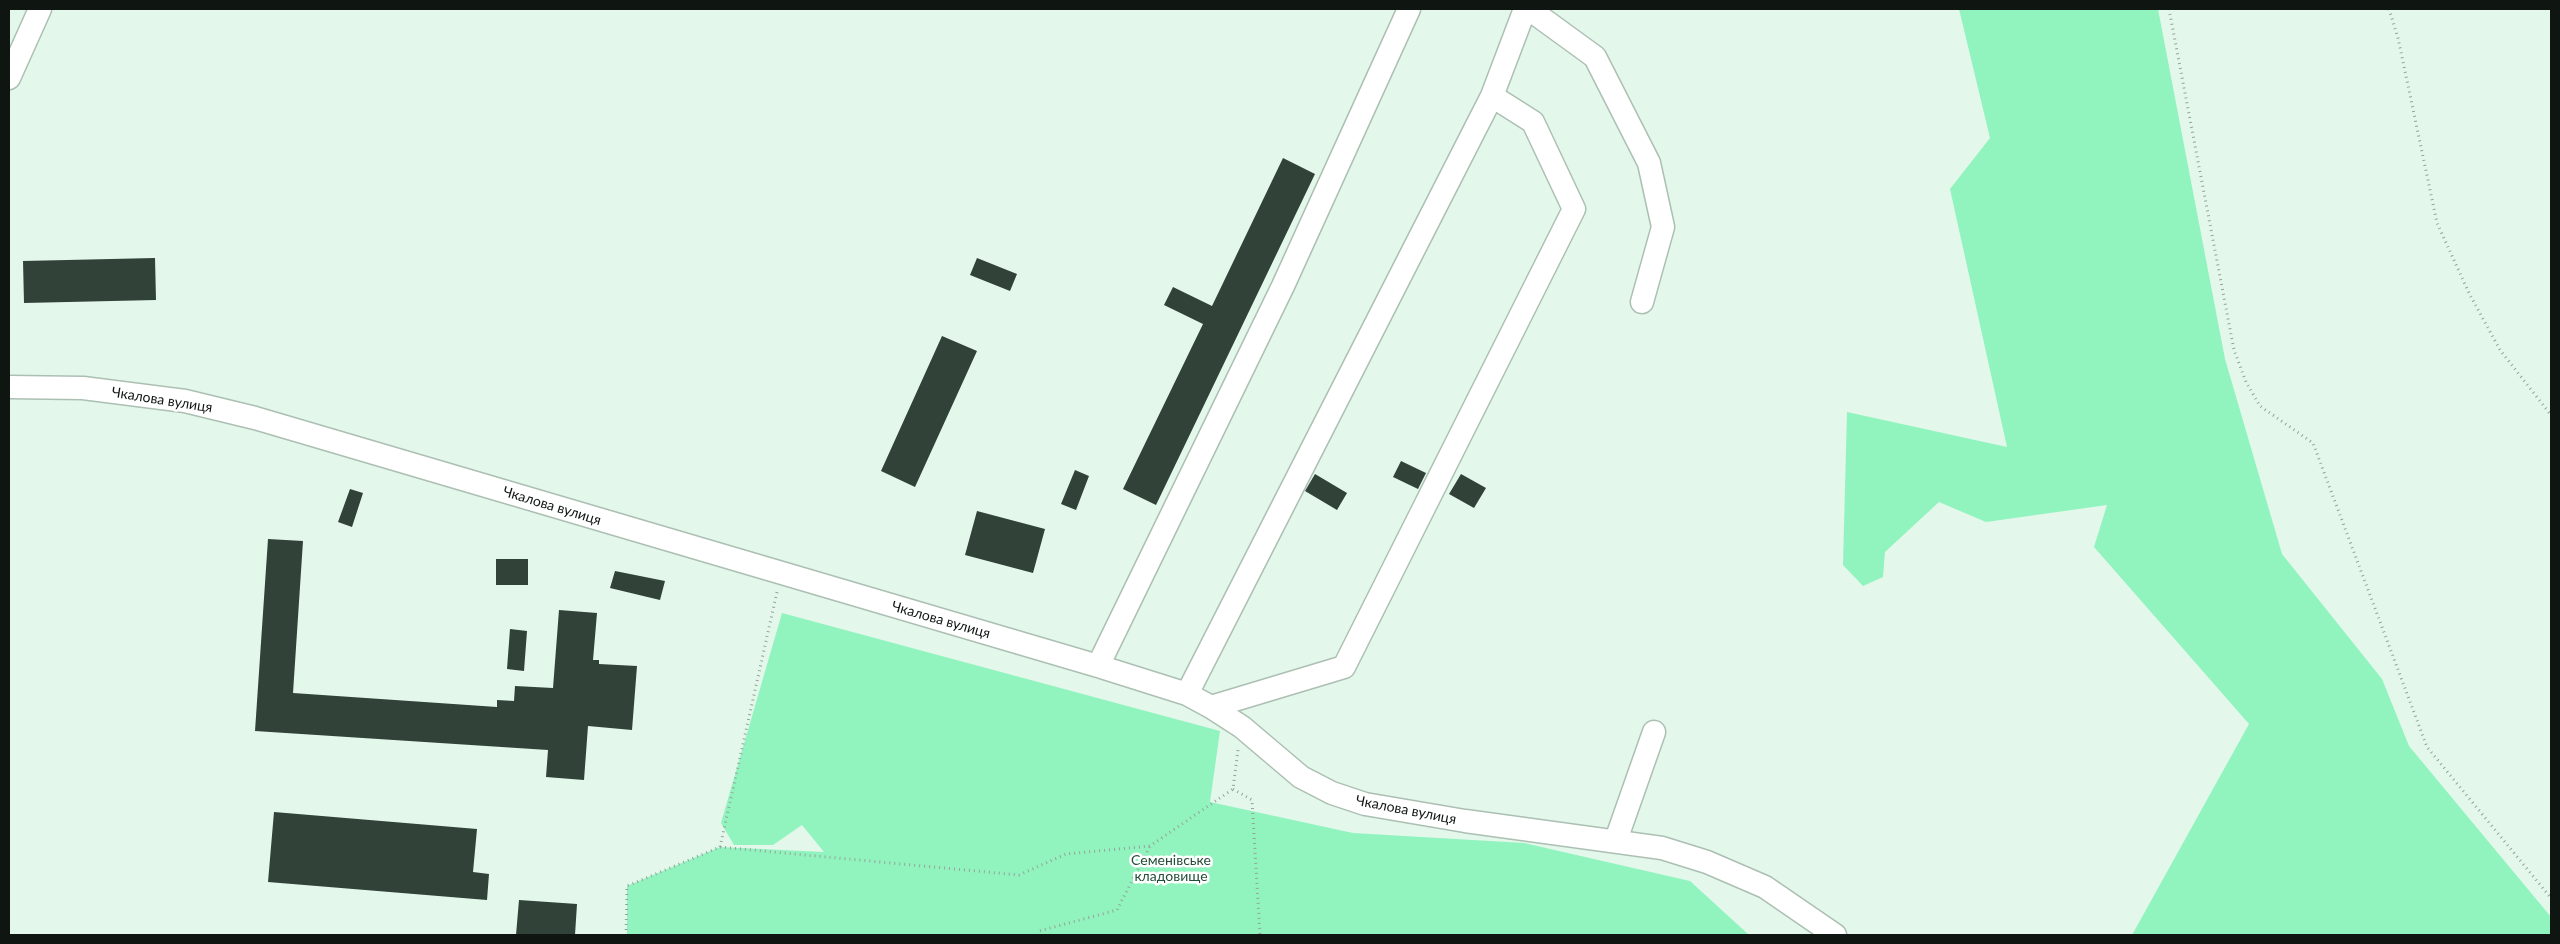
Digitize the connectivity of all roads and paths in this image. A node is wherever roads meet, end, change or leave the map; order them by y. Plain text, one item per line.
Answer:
1 (40, 9) edge
2 (1408, 9) edge
3 (2169, 9) edge
4 (2389, 9) edge
5 (1537, 11) edge
6 (9, 78) edge
7 (1492, 96) junction
8 (1642, 302) dead end
9 (9, 387) edge
10 (2551, 415) edge
11 (781, 574) junction
12 (1098, 666) junction
13 (1187, 694) junction
14 (1211, 706) junction
15 (1242, 727) junction
16 (1654, 732) dead end
17 (1233, 789) junction
18 (1616, 840) junction
19 (1150, 846) junction
20 (720, 847) junction
21 (2551, 898) edge
22 (626, 935) edge
23 (1040, 935) edge
24 (1260, 935) edge
25 (1835, 935) edge

1 - 6 street
2 - 12 street
3 - 21 path
4 - 10 path
5 - 7 street
5 - 8 street
7 - 13 street
7 - 14 street
9 - 11 street, Чкалова вулиця
11 - 12 street, Чкалова вулиця
11 - 20 path
12 - 13 street, Чкалова вулиця
13 - 14 street, Чкалова вулиця
14 - 15 street, Чкалова вулиця
15 - 17 path
15 - 18 street, Чкалова вулиця
16 - 18 street
17 - 19 path
17 - 24 path
18 - 25 street, Чкалова вулиця
19 - 20 path
19 - 23 path
20 - 22 path

